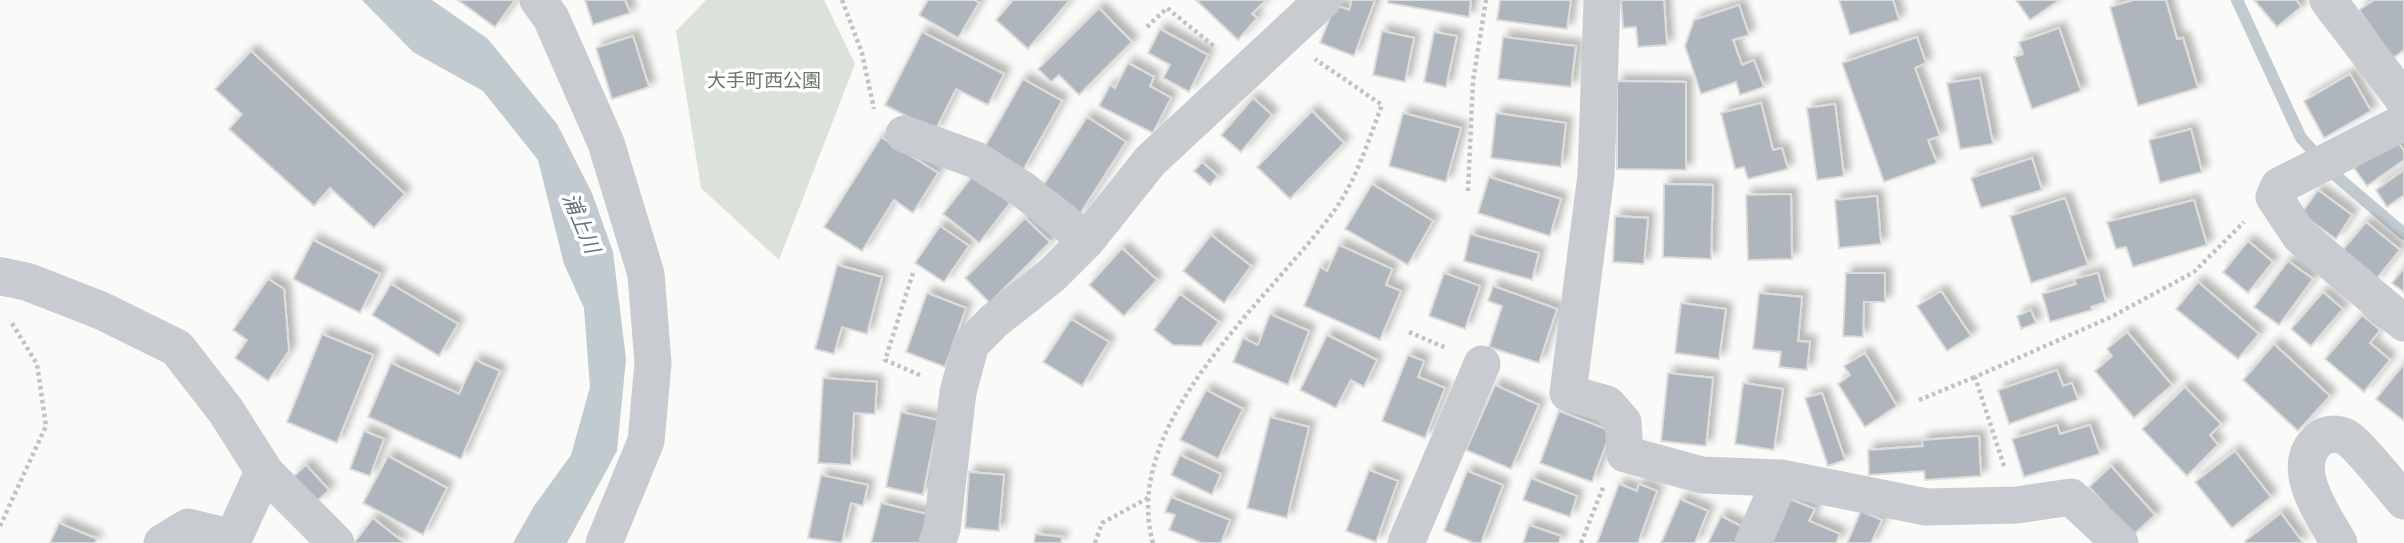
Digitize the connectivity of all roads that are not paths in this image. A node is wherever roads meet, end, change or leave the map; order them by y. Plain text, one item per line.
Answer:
1 (538, 0) edge
2 (1323, 0) edge
3 (1602, 0) edge
4 (2328, 0) edge
5 (2404, 100) edge
6 (2404, 122) edge
7 (904, 134) road end
8 (1087, 240) junction
9 (0, 276) edge
10 (2404, 323) edge
11 (1482, 364) dead end
12 (264, 471) junction
13 (1781, 478) junction
14 (2404, 500) edge
15 (232, 540) edge
16 (162, 543) edge
17 (336, 543) edge
18 (604, 543) edge
19 (937, 543) edge
20 (1406, 543) edge
21 (1753, 543) edge
22 (2120, 543) edge
23 (2339, 543) edge

1 - 18 street
2 - 8 street
3 - 13 street
4 - 5 street
6 - 10 street
7 - 8 street
8 - 19 street
9 - 12 street
11 - 20 street
12 - 15 street
12 - 17 street
13 - 21 street
13 - 22 street
14 - 23 street
15 - 16 street

